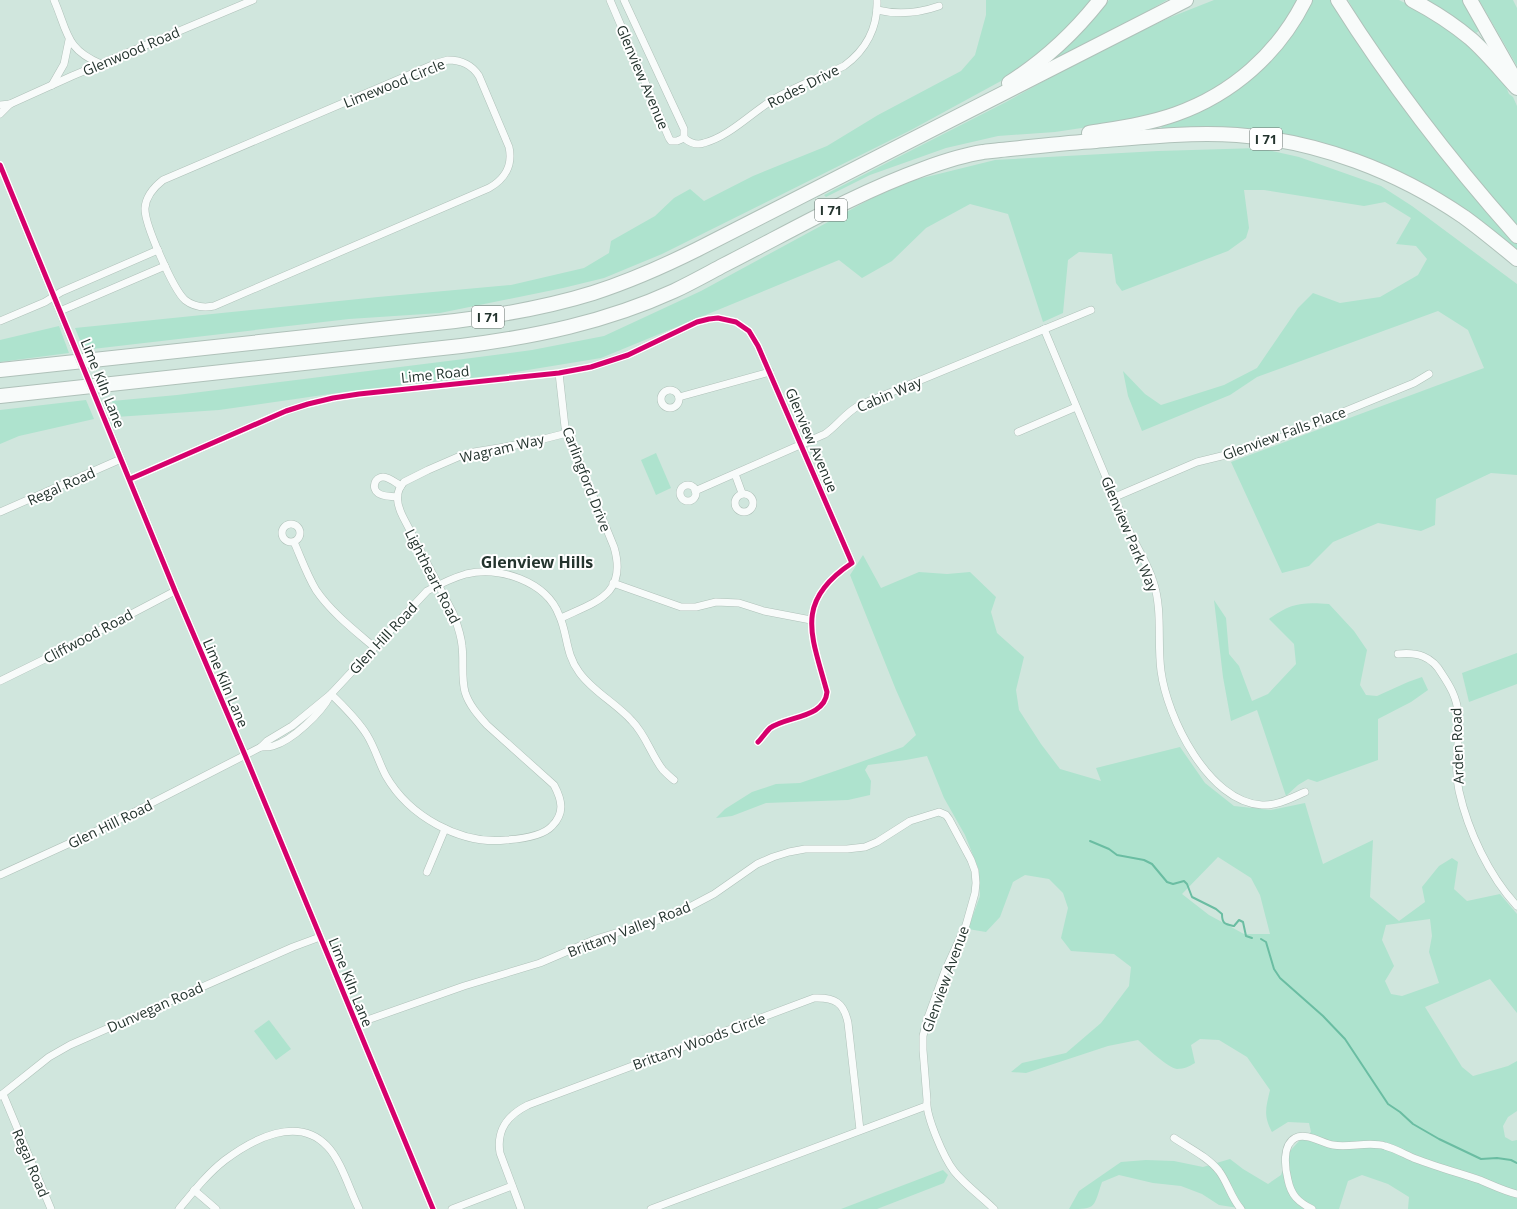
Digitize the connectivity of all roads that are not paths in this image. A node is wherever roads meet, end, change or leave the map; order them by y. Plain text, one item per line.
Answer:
1 (54, 0) edge
2 (253, 0) edge
3 (610, 0) edge
4 (624, 0) edge
5 (877, 0) edge
6 (1100, 0) edge
7 (1186, 0) edge
8 (1305, 0) edge
9 (1338, 0) edge
10 (1412, 0) edge
11 (1470, 0) edge
12 (939, 6) dead end
13 (877, 10) junction
14 (69, 40) junction
15 (101, 64) junction
16 (52, 85) junction
17 (1517, 87) edge
18 (10, 104) junction
19 (0, 105) edge
20 (0, 114) edge
21 (937, 127) junction
22 (684, 138) junction
23 (985, 151) junction
24 (0, 165) edge
25 (1517, 236) edge
26 (158, 250) junction
27 (1517, 259) edge
28 (165, 266) junction
29 (54, 295) junction
30 (1091, 310) dead end
31 (60, 311) junction
32 (0, 321) edge
33 (746, 329) joint
34 (1044, 329) junction
35 (0, 370) edge
36 (770, 372) junction
37 (559, 373) junction
38 (1429, 374) dead end
39 (0, 396) edge
40 (679, 397) dead end
41 (1076, 407) junction
42 (1018, 432) dead end
43 (567, 433) junction
44 (801, 445) junction
45 (121, 459) junction
46 (735, 474) junction
47 (130, 479) junction
48 (399, 491) joint
49 (695, 491) dead end
50 (742, 493) dead end
51 (1115, 497) junction
52 (0, 512) edge
53 (294, 542) dead end
54 (613, 583) junction
55 (438, 585) junction
56 (175, 591) junction
57 (561, 618) junction
58 (811, 620) junction
59 (374, 647) junction
60 (1398, 654) dead end
61 (0, 681) edge
62 (331, 694) junction
63 (758, 742) dead end
64 (245, 755) junction
65 (674, 780) dead end
66 (1305, 792) dead end
67 (939, 812) joint
68 (445, 828) junction
69 (427, 872) dead end
70 (0, 875) edge
71 (1517, 906) edge
72 (320, 937) junction
73 (356, 1024) junction
74 (1, 1095) edge
75 (926, 1106) junction
76 (860, 1130) junction
77 (1174, 1138) dead end
78 (512, 1186) junction
79 (194, 1190) junction
80 (1517, 1194) edge
81 (50, 1209) edge
82 (179, 1209) edge
83 (216, 1209) edge
84 (358, 1209) edge
85 (433, 1209) edge
86 (452, 1209) edge
87 (521, 1209) edge
88 (651, 1209) edge
89 (994, 1209) edge
90 (1241, 1209) edge
91 (1312, 1209) edge

1 - 14 street
2 - 15 street, Glenwood Road
3 - 22 street, Glenview Avenue
4 - 22 street
5 - 13 street, Rodes Drive
6 - 21 highway
7 - 21 highway, I 71
8 - 23 highway
9 - 25 highway
10 - 17 highway
11 - 17 highway
12 - 13 street
13 - 22 street, Rodes Drive
14 - 15 street
14 - 16 street
15 - 16 street, Glenwood Road
16 - 18 street, Glenwood Road
18 - 19 street, Glenwood Road
18 - 20 street, Glenwood Road
21 - 35 highway, I 71
23 - 27 highway, I 71
23 - 39 highway, I 71
24 - 29 street, Lime Kiln Lane
26 - 28 street, Limewood Circle
26 - 28 street, Limewood Circle
26 - 29 street
28 - 31 street
29 - 31 street, Lime Kiln Lane
29 - 32 street
30 - 34 street, Cabin Way
31 - 45 street, Lime Kiln Lane, bridge
33 - 36 street, Glenview Avenue
33 - 37 street, Lime Road
34 - 41 street, Glenview Park Way
34 - 44 street, Cabin Way
36 - 40 street
36 - 44 street, Glenview Avenue
37 - 43 street, Carlingford Drive
37 - 47 street, Lime Road
38 - 51 street, Glenview Falls Place
41 - 42 street
41 - 51 street, Glenview Park Way
43 - 48 street, Wagram Way
43 - 54 street, Carlingford Drive
44 - 46 street, Cabin Way
44 - 58 street, Glenview Avenue
45 - 47 street, Lime Kiln Lane
45 - 52 street, Regal Road
46 - 49 street, Cabin Way
46 - 50 street
47 - 56 street, Lime Kiln Lane
48 - 55 street, Lightheart Road
51 - 66 street, Glenview Park Way
53 - 59 street
54 - 57 street
54 - 58 street
55 - 57 street, Glen Hill Road
55 - 59 street, Glen Hill Road
55 - 68 street, Lightheart Road
56 - 61 street, Cliffwood Road
56 - 64 street, Lime Kiln Lane
57 - 65 street, Glen Hill Road
58 - 63 street
59 - 62 street, Glen Hill Road
60 - 71 street, Arden Road
62 - 64 street, Glen Hill Road
62 - 68 street
64 - 70 street, Glen Hill Road
64 - 72 street, Lime Kiln Lane
67 - 73 street, Brittany Valley Road
67 - 75 street, Glenview Avenue
68 - 69 street
72 - 73 street, Lime Kiln Lane
72 - 74 street, Dunvegan Road
73 - 85 street, Lime Kiln Lane
74 - 81 street, Regal Road
75 - 76 street
75 - 89 street, Glenview Avenue
76 - 78 street, Brittany Woods Circle
76 - 88 street
77 - 90 street
78 - 86 street
78 - 87 street, Brittany Woods Circle
79 - 82 street
79 - 83 street
79 - 84 street
80 - 91 street

